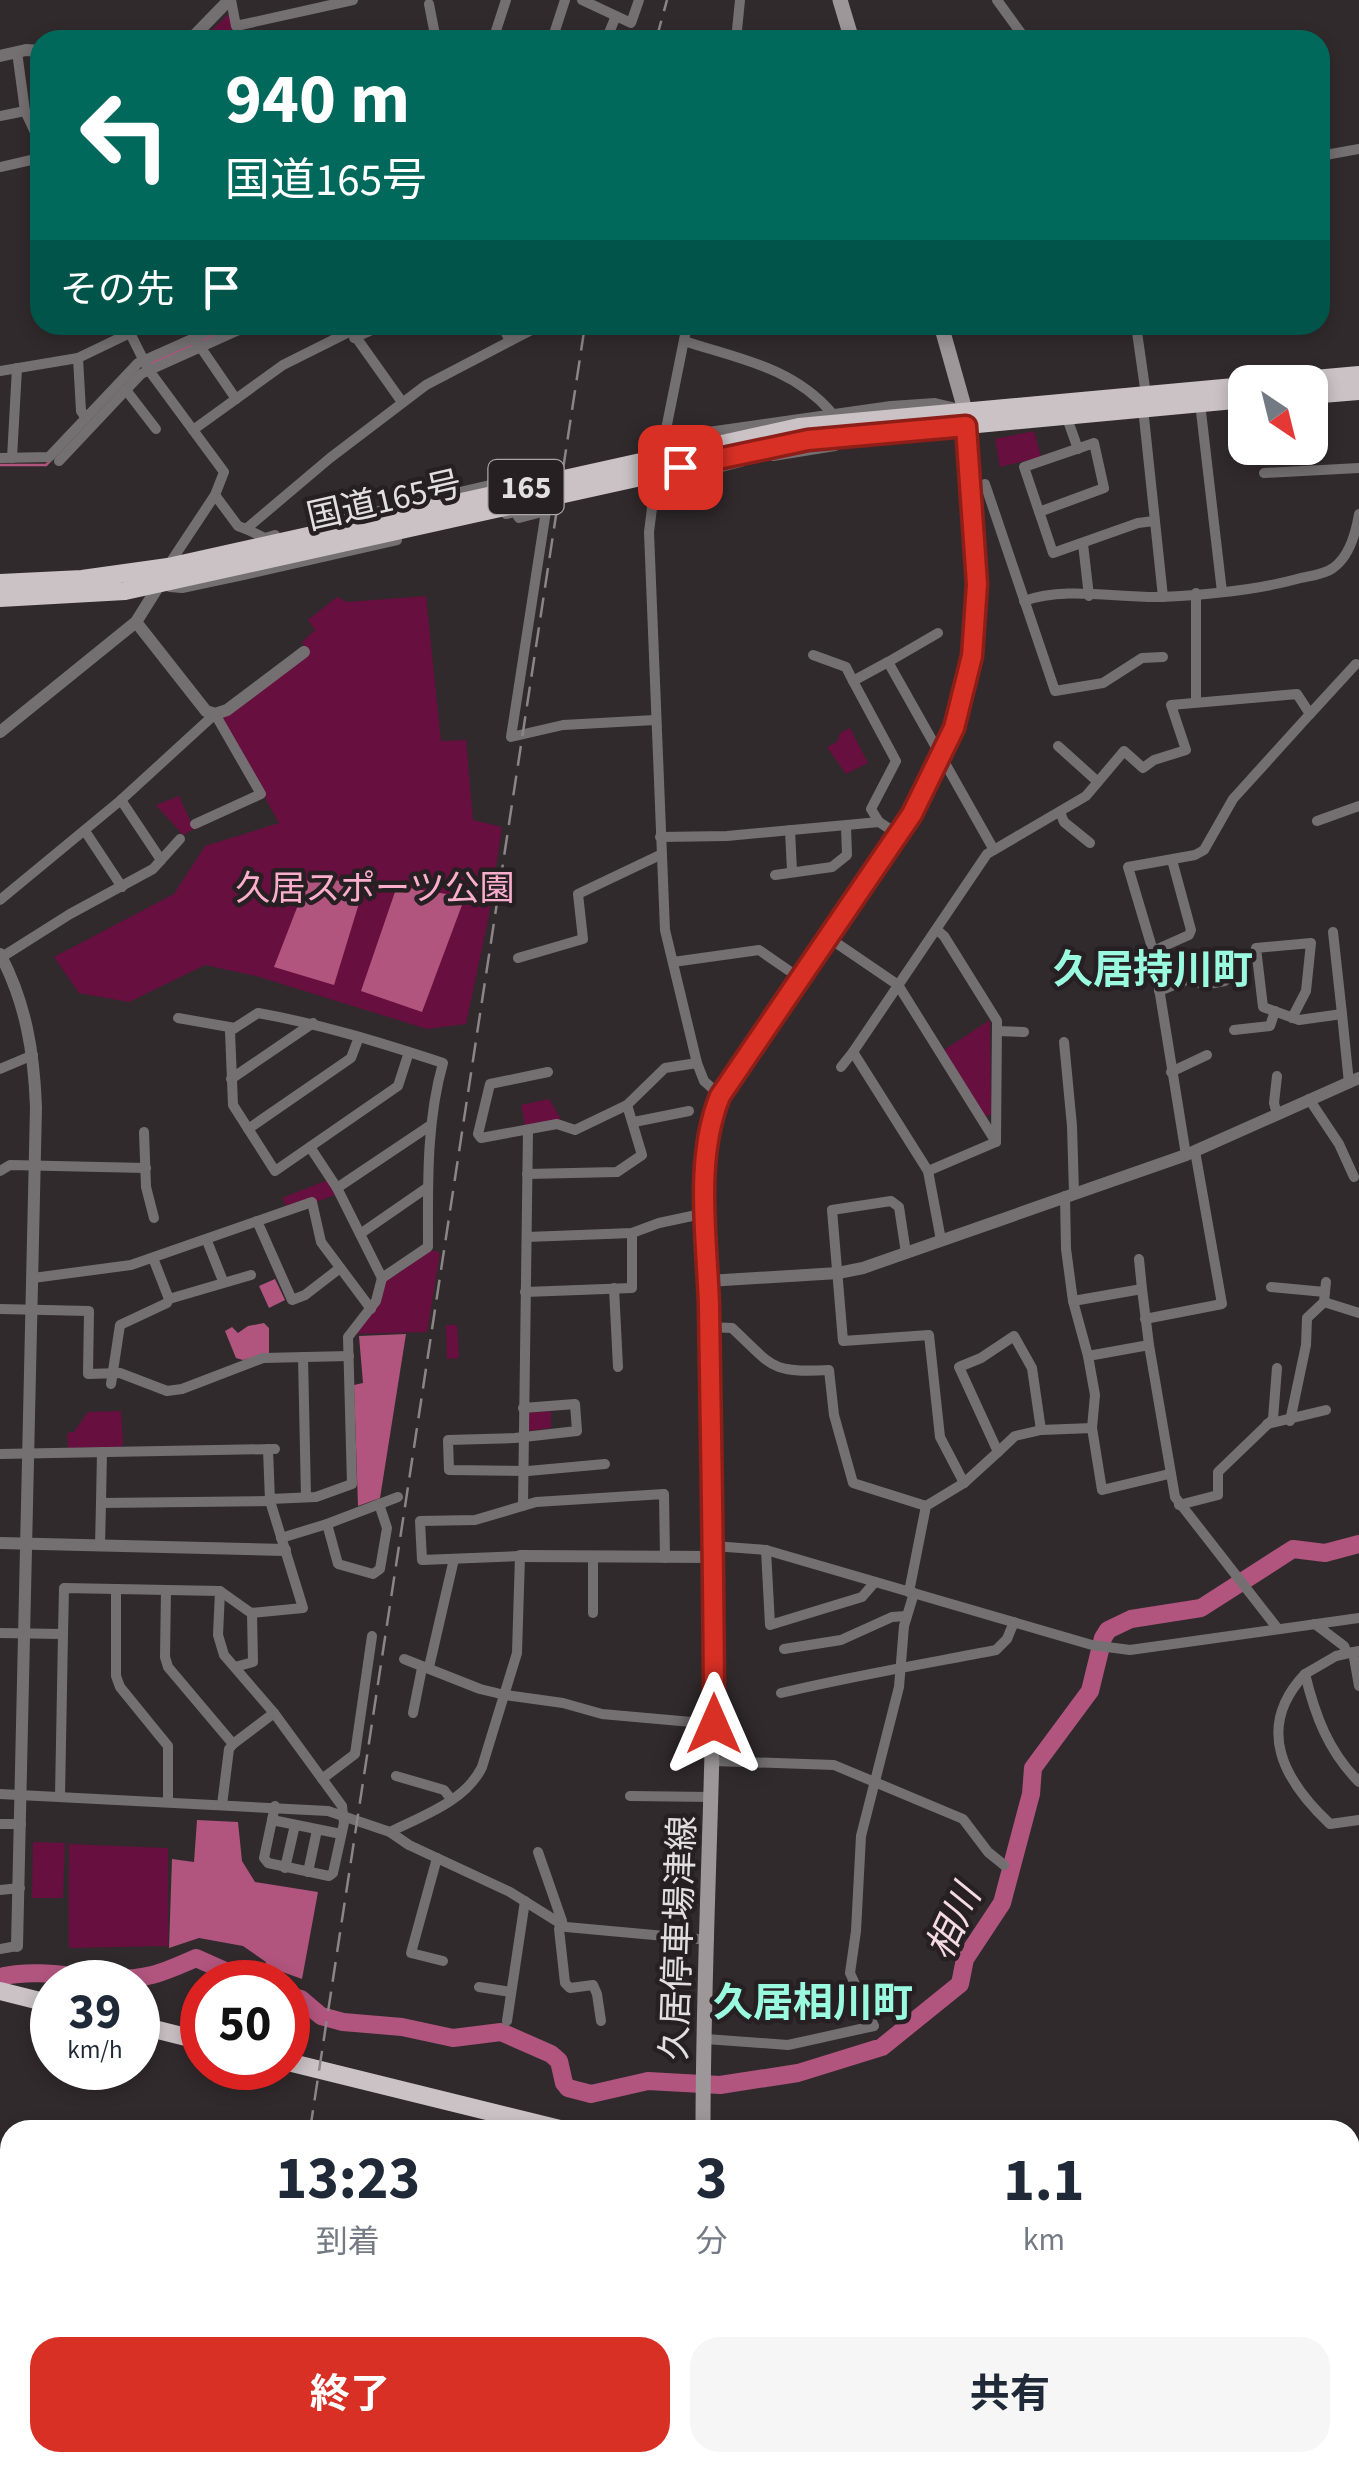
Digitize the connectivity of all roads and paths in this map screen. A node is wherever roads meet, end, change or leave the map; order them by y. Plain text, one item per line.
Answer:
1 (230, 0) edge
2 (353, 0) edge
3 (506, 0) edge
4 (565, 0) edge
5 (582, 0) edge
6 (639, 0) edge
7 (740, 0) edge
8 (840, 0) edge
9 (997, 0) edge
10 (430, 4) dead end
11 (616, 16) junction
12 (200, 30) edge
13 (434, 30) edge
14 (496, 30) edge
15 (555, 30) edge
16 (610, 30) edge
17 (737, 30) edge
18 (849, 30) edge
19 (1019, 30) edge
20 (30, 51) edge
21 (17, 52) junction
22 (0, 56) edge
23 (30, 108) edge
24 (25, 109) junction
25 (0, 116) edge
26 (30, 120) edge
27 (1359, 150) edge
28 (1330, 154) edge
29 (30, 160) edge
30 (0, 167) edge
31 (118, 335) edge
32 (131, 335) edge
33 (207, 335) edge
34 (219, 335) edge
35 (343, 335) edge
36 (354, 335) edge
37 (507, 335) edge
38 (522, 335) edge
39 (685, 335) edge
40 (943, 335) edge
41 (1137, 335) edge
42 (510, 341) junction
43 (197, 342) junction
44 (684, 342) junction
45 (78, 358) junction
46 (146, 366) junction
47 (17, 368) junction
48 (0, 371) edge
49 (1359, 375) edge
50 (1328, 378) edge
51 (1228, 389) edge
52 (126, 390) junction
53 (1359, 391) edge
54 (1328, 393) edge
55 (236, 398) junction
56 (1228, 401) edge
57 (402, 402) junction
58 (1145, 402) junction
59 (1200, 403) junction
60 (832, 412) junction
61 (1072, 416) junction
62 (86, 418) junction
63 (965, 423) junction
64 (156, 430) dead end
65 (193, 430) junction
66 (666, 438) junction
67 (1078, 449) junction
68 (6, 458) edge
69 (59, 460) dead end
70 (1359, 468) edge
71 (1264, 474) dead end
72 (655, 484) junction
73 (985, 484) dead end
74 (215, 495) junction
75 (514, 512) junction
76 (1039, 512) junction
77 (1359, 514) edge
78 (1154, 522) junction
79 (246, 529) junction
80 (1084, 544) junction
81 (164, 575) junction
82 (0, 584) edge
83 (1222, 592) junction
84 (1196, 594) junction
85 (1089, 596) junction
86 (1163, 597) junction
87 (0, 598) edge
88 (1024, 601) junction
89 (136, 622) junction
90 (938, 633) dead end
91 (304, 652) dead end
92 (813, 655) dead end
93 (1162, 657) dead end
94 (888, 662) junction
95 (1356, 664) dead end
96 (853, 681) junction
97 (1196, 702) junction
98 (215, 714) junction
99 (1310, 714) junction
100 (655, 720) junction
101 (0, 732) edge
102 (1058, 746) dead end
103 (942, 756) junction
104 (1098, 782) junction
105 (121, 800) junction
106 (1359, 806) edge
107 (1060, 812) junction
108 (1317, 821) dead end
109 (879, 822) junction
110 (195, 824) dead end
111 (846, 826) junction
112 (790, 830) junction
113 (85, 831) junction
114 (899, 835) junction
115 (660, 836) junction
116 (180, 839) dead end
117 (1090, 843) dead end
118 (994, 850) junction
119 (660, 855) junction
120 (161, 860) junction
121 (1172, 860) junction
122 (792, 872) junction
123 (775, 875) dead end
124 (122, 887) junction
125 (0, 900) edge
126 (936, 930) junction
127 (1334, 932) dead end
128 (1190, 936) junction
129 (829, 938) junction
130 (1194, 948) dead end
131 (1153, 951) junction
132 (1, 956) edge
133 (518, 958) dead end
134 (673, 962) junction
135 (801, 979) junction
136 (1224, 981) dead end
137 (898, 985) junction
138 (1159, 992) junction
139 (1275, 1011) junction
140 (1342, 1014) junction
141 (178, 1018) dead end
142 (1292, 1018) junction
143 (313, 1023) junction
144 (236, 1028) junction
145 (1234, 1030) dead end
146 (996, 1031) junction
147 (1024, 1032) dead end
148 (359, 1036) junction
149 (1064, 1042) dead end
150 (409, 1052) junction
151 (853, 1052) junction
152 (33, 1055) junction
153 (1207, 1055) dead end
154 (697, 1063) junction
155 (841, 1067) dead end
156 (0, 1069) edge
157 (548, 1072) dead end
158 (1172, 1072) junction
159 (1277, 1076) dead end
160 (231, 1080) junction
161 (1354, 1081) edge
162 (720, 1096) junction
163 (1308, 1098) junction
164 (626, 1105) junction
165 (688, 1110) dead end
166 (1277, 1114) junction
167 (634, 1122) junction
168 (431, 1125) junction
169 (248, 1128) junction
170 (528, 1130) junction
171 (144, 1132) dead end
172 (996, 1142) junction
173 (310, 1147) junction
174 (1191, 1153) junction
175 (35, 1165) junction
176 (146, 1168) junction
177 (0, 1171) edge
178 (928, 1171) junction
179 (528, 1174) junction
180 (1354, 1177) dead end
181 (428, 1187) junction
182 (337, 1188) junction
183 (1069, 1195) junction
184 (706, 1213) junction
185 (154, 1218) dead end
186 (257, 1222) junction
187 (360, 1234) junction
188 (632, 1234) junction
189 (527, 1237) junction
190 (207, 1240) junction
191 (941, 1240) junction
192 (906, 1252) junction
193 (153, 1258) junction
194 (1138, 1259) dead end
195 (340, 1268) junction
196 (838, 1273) junction
197 (251, 1275) dead end
198 (33, 1278) junction
199 (382, 1278) junction
200 (223, 1281) junction
201 (708, 1281) junction
202 (1271, 1287) dead end
203 (614, 1288) junction
204 (1142, 1289) junction
205 (525, 1292) junction
206 (1325, 1292) junction
207 (169, 1299) junction
208 (1073, 1301) junction
209 (371, 1309) junction
210 (0, 1310) edge
211 (32, 1311) junction
212 (1359, 1312) edge
213 (1145, 1319) junction
214 (709, 1327) junction
215 (1148, 1345) junction
216 (349, 1356) junction
217 (1088, 1356) junction
218 (304, 1357) junction
219 (618, 1367) dead end
220 (1277, 1368) dead end
221 (111, 1379) junction
222 (523, 1408) junction
223 (1326, 1410) dead end
224 (1290, 1421) junction
225 (1267, 1424) junction
226 (1092, 1428) junction
227 (1041, 1430) junction
228 (523, 1435) junction
229 (102, 1452) junction
230 (998, 1452) junction
231 (0, 1454) edge
232 (29, 1454) junction
233 (605, 1464) dead end
234 (523, 1469) junction
235 (1169, 1474) junction
236 (964, 1483) junction
237 (306, 1497) junction
238 (398, 1497) dead end
239 (270, 1500) junction
240 (100, 1503) junction
241 (379, 1504) junction
242 (522, 1506) junction
243 (926, 1506) junction
244 (1179, 1506) junction
245 (327, 1524) junction
246 (0, 1543) edge
247 (27, 1543) junction
248 (283, 1544) junction
249 (100, 1546) junction
250 (766, 1550) junction
251 (714, 1551) junction
252 (520, 1556) junction
253 (593, 1557) junction
254 (665, 1558) junction
255 (454, 1559) junction
256 (875, 1582) junction
257 (116, 1589) junction
258 (166, 1590) junction
259 (220, 1591) junction
260 (911, 1592) junction
261 (252, 1612) junction
262 (593, 1613) dead end
263 (906, 1616) junction
264 (1359, 1618) edge
265 (1014, 1622) junction
266 (440, 1623) junction
267 (1315, 1624) junction
268 (454, 1626) dead end
269 (1278, 1630) junction
270 (0, 1633) edge
271 (24, 1633) junction
272 (63, 1634) junction
273 (372, 1636) dead end
274 (784, 1649) dead end
275 (1353, 1652) edge
276 (404, 1659) dead end
277 (426, 1667) junction
278 (235, 1668) junction
279 (902, 1668) junction
280 (1305, 1674) junction
281 (1359, 1686) edge
282 (781, 1693) dead end
283 (505, 1695) junction
284 (414, 1712) dead end
285 (274, 1713) junction
286 (714, 1724) junction
287 (233, 1744) junction
288 (713, 1762) junction
289 (396, 1776) dead end
290 (322, 1779) junction
291 (875, 1781) junction
292 (1359, 1782) edge
293 (0, 1794) edge
294 (21, 1796) junction
295 (630, 1796) dead end
296 (60, 1797) junction
297 (712, 1797) junction
298 (451, 1799) junction
299 (168, 1802) junction
300 (222, 1805) junction
301 (275, 1806) junction
302 (300, 1808) junction
303 (322, 1810) junction
304 (343, 1816) junction
305 (272, 1820) junction
306 (1359, 1820) edge
307 (0, 1824) edge
308 (21, 1824) junction
309 (296, 1825) junction
310 (318, 1830) junction
311 (390, 1832) junction
312 (341, 1834) junction
313 (538, 1852) dead end
314 (437, 1858) junction
315 (1004, 1865) dead end
316 (285, 1868) junction
317 (308, 1872) junction
318 (20, 1888) junction
319 (0, 1890) edge
320 (525, 1901) junction
321 (562, 1924) junction
322 (709, 1940) junction
323 (18, 1946) joint
324 (0, 1948) edge
325 (443, 1961) dead end
326 (479, 1987) dead end
327 (0, 1991) edge
328 (511, 1992) junction
329 (30, 1998) edge
330 (506, 2021) dead end
331 (600, 2021) dead end
332 (706, 2039) junction
333 (310, 2067) edge
334 (492, 2114) junction
335 (508, 2120) edge
336 (519, 2120) edge
337 (703, 2120) edge

1 - 2 street
1 - 12 street
3 - 14 street
4 - 15 street
5 - 11 street
6 - 11 street
7 - 17 street
8 - 18 main road
9 - 19 street
10 - 13 street
11 - 16 street
20 - 21 street
21 - 22 street
21 - 24 street
23 - 24 street
24 - 25 street
24 - 26 street
27 - 28 street
29 - 30 street
31 - 45 street
32 - 46 street
33 - 43 street
34 - 43 street
35 - 55 street
36 - 57 street
37 - 42 street
38 - 42 street
39 - 44 street
40 - 63 main road, 久居停車場津線
41 - 58 street
42 - 57 street
43 - 46 street
43 - 55 street
44 - 60 street
44 - 66 street
45 - 47 street
45 - 62 street
46 - 52 street
46 - 62 street
46 - 65 street
47 - 48 street
47 - 68 street
49 - 50 highway
51 - 58 highway, 国道165号 / 165
52 - 64 street
52 - 69 street
53 - 54 highway
55 - 65 street
56 - 59 highway, 国道165号 / 165
57 - 79 street
58 - 59 highway, 国道165号 / 165
58 - 61 highway, 国道165号 / 165
58 - 63 highway, 国道165号 / 165
58 - 78 street
59 - 83 street
60 - 63 street, 国道165号 / 165
60 - 66 street, 国道165号 / 165
61 - 63 highway, 国道165号 / 165
61 - 67 street
62 - 68 street
63 - 72 street, 国道165号 / 165
63 - 81 highway, 国道165号 / 165
63 - 103 main road, 久居停車場津線
65 - 74 street
66 - 72 street
67 - 76 street
67 - 76 street
70 - 71 street
72 - 100 street
73 - 88 street
74 - 79 street
74 - 81 street
75 - 79 street
75 - 81 street
75 - 100 street
76 - 80 street
77 - 83 street
78 - 80 street
78 - 86 street
80 - 85 street
81 - 82 highway, 国道165号 / 165
81 - 87 highway, 国道165号 / 165
81 - 89 street
83 - 84 street
84 - 86 street
84 - 97 street
85 - 86 street
85 - 88 street
88 - 93 street
89 - 98 street
89 - 101 street
90 - 94 street
91 - 98 street
92 - 96 street
94 - 96 street
94 - 103 street
95 - 99 street
96 - 109 street
97 - 99 street
97 - 104 street
98 - 105 street
98 - 110 street
99 - 121 street
100 - 115 street
102 - 104 street
103 - 114 main road, 久居停車場津線
103 - 118 street
104 - 107 street
105 - 113 street
105 - 120 street
106 - 108 street
107 - 117 street
107 - 118 street
109 - 111 street
109 - 114 street
111 - 112 street
111 - 122 street
112 - 115 street
112 - 122 street
113 - 124 street
113 - 125 street
114 - 129 main road, 久居停車場津線
115 - 119 street
116 - 120 street
118 - 126 street
119 - 133 street
119 - 134 street
120 - 124 street
121 - 128 street
121 - 131 street
122 - 123 street
124 - 132 street
126 - 137 street
126 - 146 street
127 - 140 street
128 - 130 street
128 - 131 street
129 - 135 main road, 久居停車場津線
129 - 137 street
131 - 138 street
132 - 152 street
134 - 135 street
134 - 154 street
135 - 162 main road, 久居停車場津線
136 - 138 street
137 - 151 street
137 - 172 street
138 - 158 street
139 - 142 street
139 - 142 street
139 - 145 street
140 - 142 street
140 - 161 street
141 - 144 street
143 - 144 street
143 - 148 street
143 - 160 street
144 - 160 street
146 - 147 street
146 - 172 street
148 - 150 street
148 - 169 street
149 - 183 street
150 - 168 street
150 - 173 street
151 - 155 street
151 - 178 street
152 - 156 street
152 - 175 street
153 - 158 street
154 - 162 street
154 - 164 street
157 - 170 street
158 - 174 street
159 - 166 street
160 - 169 street
161 - 163 street
162 - 184 main road, 久居停車場津線
163 - 166 street
163 - 180 street
164 - 167 street
164 - 170 street
165 - 167 street
166 - 174 street
167 - 179 street
168 - 181 street
168 - 182 street
169 - 173 street
170 - 179 street
171 - 176 street
172 - 178 street
173 - 182 street
174 - 183 street
174 - 213 street
175 - 176 street
175 - 177 street
175 - 198 street
176 - 185 street
178 - 191 street
179 - 189 street
181 - 187 street
181 - 199 street
182 - 187 street
183 - 191 street
183 - 208 street
184 - 188 street
184 - 201 main road, 久居停車場津線
186 - 190 street
186 - 195 street
186 - 195 street
187 - 199 street
188 - 189 street
188 - 203 street
189 - 205 street
190 - 193 street
190 - 200 street
191 - 192 street
192 - 196 street
192 - 196 street
193 - 198 street
193 - 207 street
194 - 204 street
195 - 209 street
196 - 201 street
196 - 236 street
197 - 200 street
198 - 211 street
199 - 209 street
200 - 207 street
201 - 214 main road, 久居停車場津線
202 - 206 street
203 - 205 street
203 - 219 street
204 - 208 street
204 - 213 street
205 - 222 street
206 - 212 street
206 - 224 street
207 - 221 street
208 - 217 street
209 - 216 street
210 - 211 street
211 - 221 street
211 - 232 street
213 - 215 street
214 - 243 street
214 - 251 main road, 久居停車場津線
215 - 217 street
215 - 235 street
216 - 218 street
216 - 237 street
217 - 226 street
218 - 221 street
218 - 237 street
220 - 225 street
222 - 228 street
222 - 228 street
223 - 224 street
224 - 225 street
225 - 244 street
226 - 227 street
226 - 235 street
227 - 230 street
227 - 230 street
228 - 234 street
228 - 234 street
229 - 232 street
229 - 239 street
229 - 240 street
230 - 236 street
231 - 232 street
232 - 247 street
233 - 234 street
234 - 242 street
235 - 244 street
236 - 243 street
237 - 239 street
238 - 241 street
239 - 240 street
239 - 248 street
240 - 249 street
241 - 245 street
241 - 245 street
242 - 254 street
242 - 255 street
243 - 260 street
244 - 269 street
245 - 248 street
246 - 247 street
247 - 249 street
247 - 271 street
248 - 249 street
248 - 261 street
250 - 251 street
250 - 256 street
250 - 256 street
251 - 254 street
251 - 286 main road, 久居停車場津線
252 - 253 street
252 - 255 street
252 - 283 street
253 - 254 street
253 - 262 street
255 - 266 street
256 - 260 street
257 - 258 street
257 - 272 street
257 - 299 street
258 - 259 street
258 - 287 street
259 - 261 street
259 - 278 street
260 - 263 street
260 - 265 street
261 - 278 street
263 - 274 street
263 - 279 street
264 - 267 street
265 - 269 street
265 - 279 street
266 - 268 street
266 - 277 street
267 - 269 street
267 - 275 street
270 - 271 street
271 - 272 street
271 - 294 street
272 - 296 street
273 - 290 street
275 - 280 street
275 - 281 street
276 - 277 street
277 - 283 street
277 - 284 street
278 - 285 street
279 - 282 street
279 - 291 street
280 - 292 street
280 - 306 street
283 - 286 street
283 - 298 street
285 - 287 street
285 - 290 street
286 - 288 main road, 久居停車場津線
287 - 300 street
288 - 291 street
288 - 297 main road, 久居停車場津線
289 - 298 street
290 - 304 street
291 - 315 street
291 - 332 street
293 - 294 street
294 - 296 street
294 - 308 street
295 - 297 street
296 - 299 street
297 - 322 main road, 久居停車場津線
298 - 311 street
299 - 300 street
300 - 301 street
301 - 302 street
301 - 305 street
302 - 303 street
302 - 309 street
303 - 304 street
303 - 310 street
304 - 311 street
304 - 312 street
305 - 309 street
305 - 316 street
307 - 308 street
308 - 318 street
309 - 310 street
309 - 316 street
310 - 312 street
310 - 317 street
311 - 314 street
312 - 317 street
313 - 321 street
314 - 320 street
314 - 325 street
316 - 317 street
318 - 319 street
318 - 323 street
320 - 321 street
320 - 328 street
321 - 322 street
321 - 331 street
322 - 332 main road, 久居停車場津線
323 - 324 street
326 - 328 street
327 - 329 highway
328 - 330 street
332 - 337 main road, 久居停車場津線
333 - 334 highway
334 - 335 highway
334 - 336 highway

